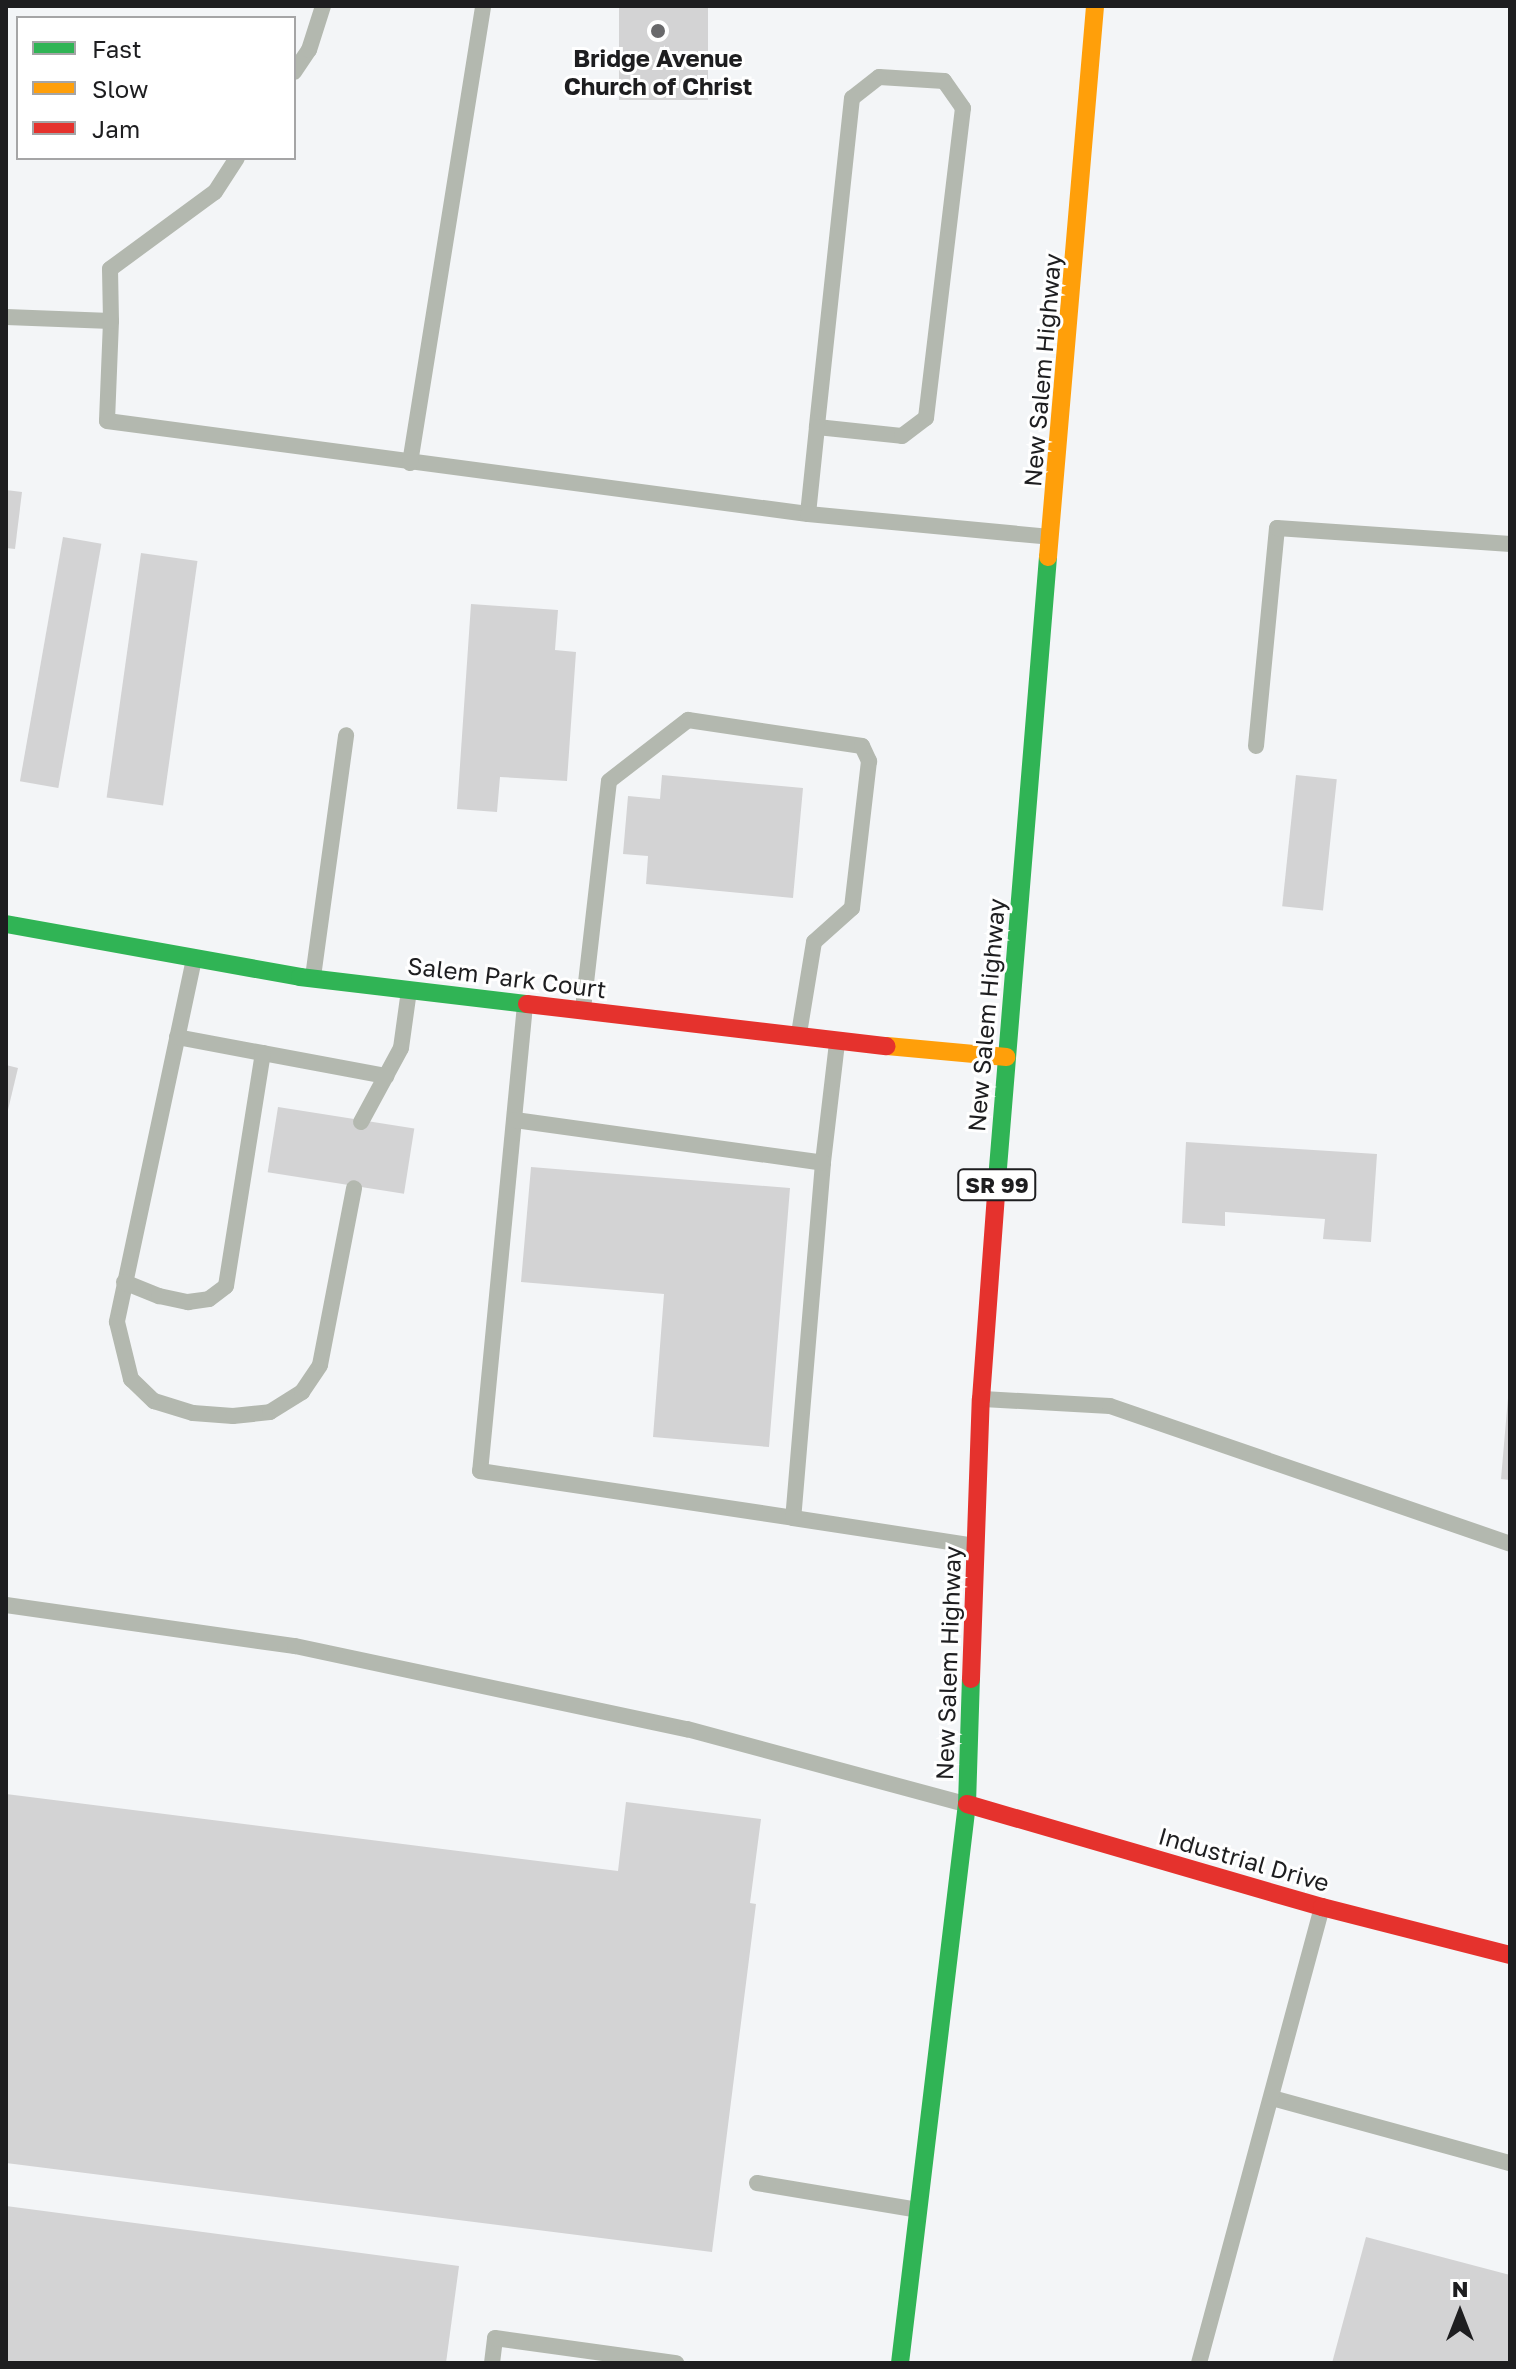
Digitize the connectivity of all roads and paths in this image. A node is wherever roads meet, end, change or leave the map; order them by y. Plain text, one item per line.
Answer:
1 (323, 6) edge
2 (483, 6) edge
3 (1095, 6) edge
4 (296, 69) edge
5 (236, 160) edge
6 (6, 317) edge
7 (111, 321) junction
8 (817, 427) junction
9 (410, 463) junction
10 (808, 514) junction
11 (1052, 537) junction
12 (1510, 544) edge
13 (346, 735) dead end
14 (1256, 746) dead end
15 (6, 924) edge
16 (194, 958) junction
17 (312, 978) junction
18 (409, 990) junction
19 (525, 1003) junction
20 (583, 1010) junction
21 (177, 1037) junction
22 (799, 1037) junction
23 (838, 1042) junction
24 (263, 1053) junction
25 (1006, 1057) junction
26 (386, 1076) junction
27 (515, 1120) junction
28 (361, 1122) dead end
29 (823, 1163) junction
30 (354, 1188) dead end
31 (124, 1282) junction
32 (981, 1399) junction
33 (793, 1518) junction
34 (1510, 1544) edge
35 (977, 1546) junction
36 (6, 1605) edge
37 (967, 1804) junction
38 (1322, 1907) junction
39 (1510, 1955) edge
40 (1272, 2098) junction
41 (1510, 2163) edge
42 (757, 2183) dead end
43 (920, 2211) junction
44 (492, 2363) edge
45 (676, 2363) edge
46 (900, 2363) edge
47 (1199, 2363) edge

1 - 4 lane
2 - 9 lane
3 - 11 main road, New Salem Highway / SR 99
5 - 7 lane
6 - 7 lane
7 - 9 lane
8 - 8 lane
8 - 10 lane
9 - 10 lane
10 - 11 lane
11 - 25 main road, New Salem Highway / SR 99
12 - 14 lane
13 - 17 lane
15 - 16 main road, Salem Park Court
16 - 17 main road, Salem Park Court
16 - 21 lane
17 - 18 main road, Salem Park Court
18 - 19 main road, Salem Park Court
18 - 26 lane
19 - 20 main road, Salem Park Court
19 - 27 lane
20 - 22 main road, Salem Park Court
20 - 22 lane
21 - 24 lane
21 - 31 lane
22 - 23 main road, Salem Park Court
23 - 25 main road, Salem Park Court
23 - 29 lane
24 - 26 lane
24 - 31 lane
25 - 32 main road, New Salem Highway / SR 99
26 - 28 lane
27 - 29 lane
27 - 33 lane
29 - 33 lane
30 - 31 lane
32 - 34 lane
32 - 35 main road, New Salem Highway / SR 99
33 - 35 lane
35 - 37 main road, New Salem Highway / SR 99
36 - 37 lane
37 - 38 main road, Industrial Drive
37 - 43 main road, New Salem Highway / SR 99
38 - 39 main road, Industrial Drive
38 - 40 lane
40 - 41 lane
40 - 47 lane
42 - 43 lane
43 - 46 main road, New Salem Highway / SR 99
44 - 45 lane

